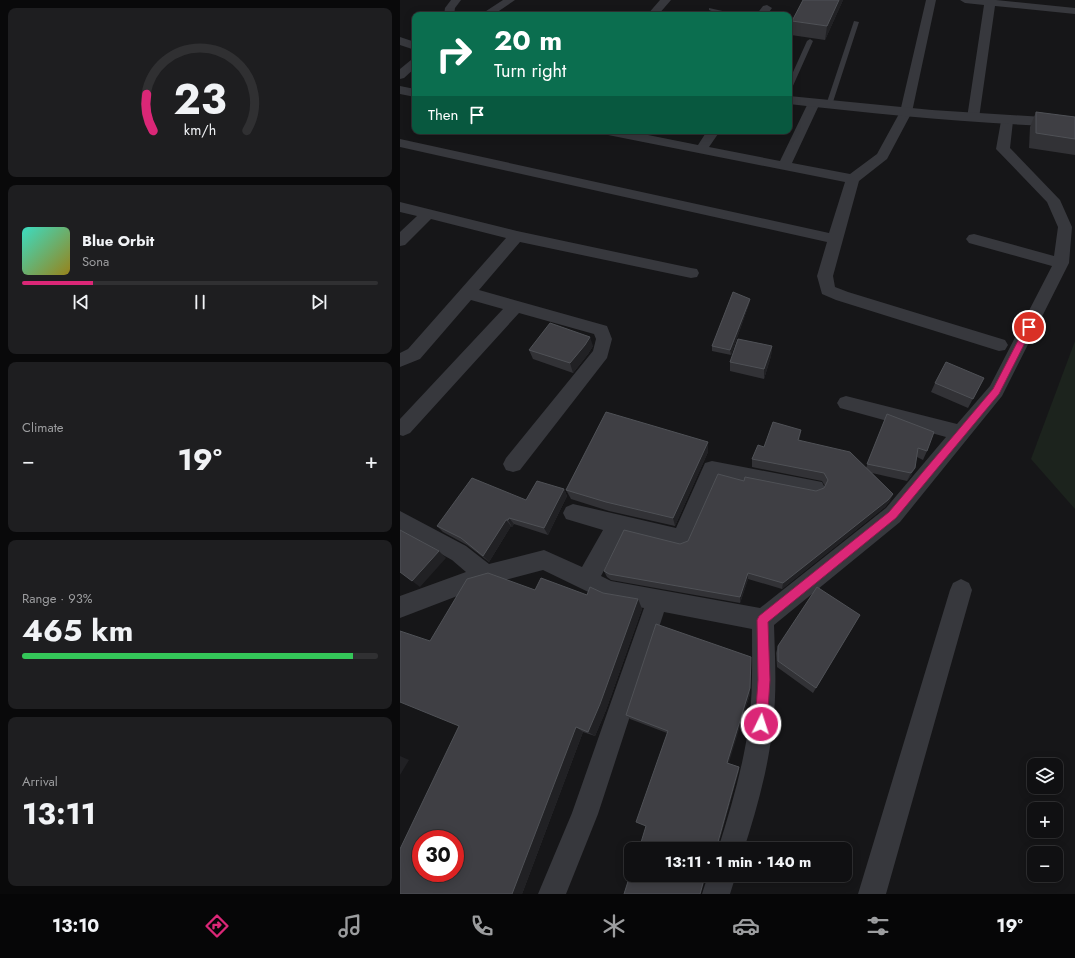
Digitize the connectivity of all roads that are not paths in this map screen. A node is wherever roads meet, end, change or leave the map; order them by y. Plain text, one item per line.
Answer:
1 (456, 0) edge
2 (510, 0) edge
3 (666, 0) edge
4 (931, 0) edge
5 (965, 0) edge
6 (990, 2) junction
7 (711, 9) dead end
8 (1075, 11) edge
9 (449, 12) edge
10 (490, 12) edge
11 (655, 12) edge
12 (722, 12) edge
13 (856, 22) dead end
14 (400, 41) edge
15 (810, 41) dead end
16 (412, 45) edge
17 (412, 65) edge
18 (400, 75) edge
19 (792, 81) edge
20 (400, 90) edge
21 (412, 92) edge
22 (792, 100) edge
23 (814, 103) junction
24 (829, 105) junction
25 (906, 112) junction
26 (973, 118) junction
27 (1007, 121) junction
28 (1075, 123) edge
29 (623, 134) edge
30 (712, 134) edge
31 (400, 143) edge
32 (701, 150) junction
33 (784, 166) junction
34 (853, 180) junction
35 (400, 207) edge
36 (428, 214) junction
37 (517, 236) junction
38 (835, 239) junction
39 (974, 239) dead end
40 (400, 241) edge
41 (1061, 263) junction
42 (691, 273) dead end
43 (467, 293) junction
44 (515, 307) junction
45 (1000, 345) dead end
46 (400, 360) edge
47 (846, 404) dead end
48 (403, 428) dead end
49 (960, 433) junction
50 (513, 464) dead end
51 (814, 488) dead end
52 (573, 512) dead end
53 (400, 520) edge
54 (618, 523) junction
55 (486, 575) junction
56 (587, 580) junction
57 (961, 590) dead end
58 (657, 601) junction
59 (400, 607) edge
60 (763, 620) junction
61 (733, 842) edge
62 (720, 882) edge
63 (552, 894) edge
64 (716, 894) edge
65 (872, 894) edge

1 - 9 street
2 - 10 street
3 - 11 street
4 - 25 street
5 - 6 street
6 - 8 street
6 - 26 street
7 - 12 lane
13 - 24 lane
14 - 16 street
15 - 19 lane
17 - 18 street
20 - 21 street
22 - 23 street
23 - 24 street
23 - 33 street
24 - 25 street
25 - 26 street
25 - 34 street
26 - 27 street
27 - 28 street
27 - 41 street
29 - 32 street
30 - 32 street
31 - 38 street
32 - 33 street
33 - 34 street
34 - 38 street
35 - 36 street
36 - 37 street
36 - 40 street
37 - 42 street
37 - 43 street
38 - 45 street
39 - 41 street
41 - 49 street
43 - 44 street
43 - 46 street
44 - 48 street
44 - 50 street
47 - 49 street
49 - 60 street
51 - 54 street
52 - 54 street
53 - 55 street
54 - 56 street
55 - 56 street
55 - 59 street
56 - 58 street
57 - 65 street
58 - 60 street
58 - 63 street
60 - 61 street
62 - 64 street

